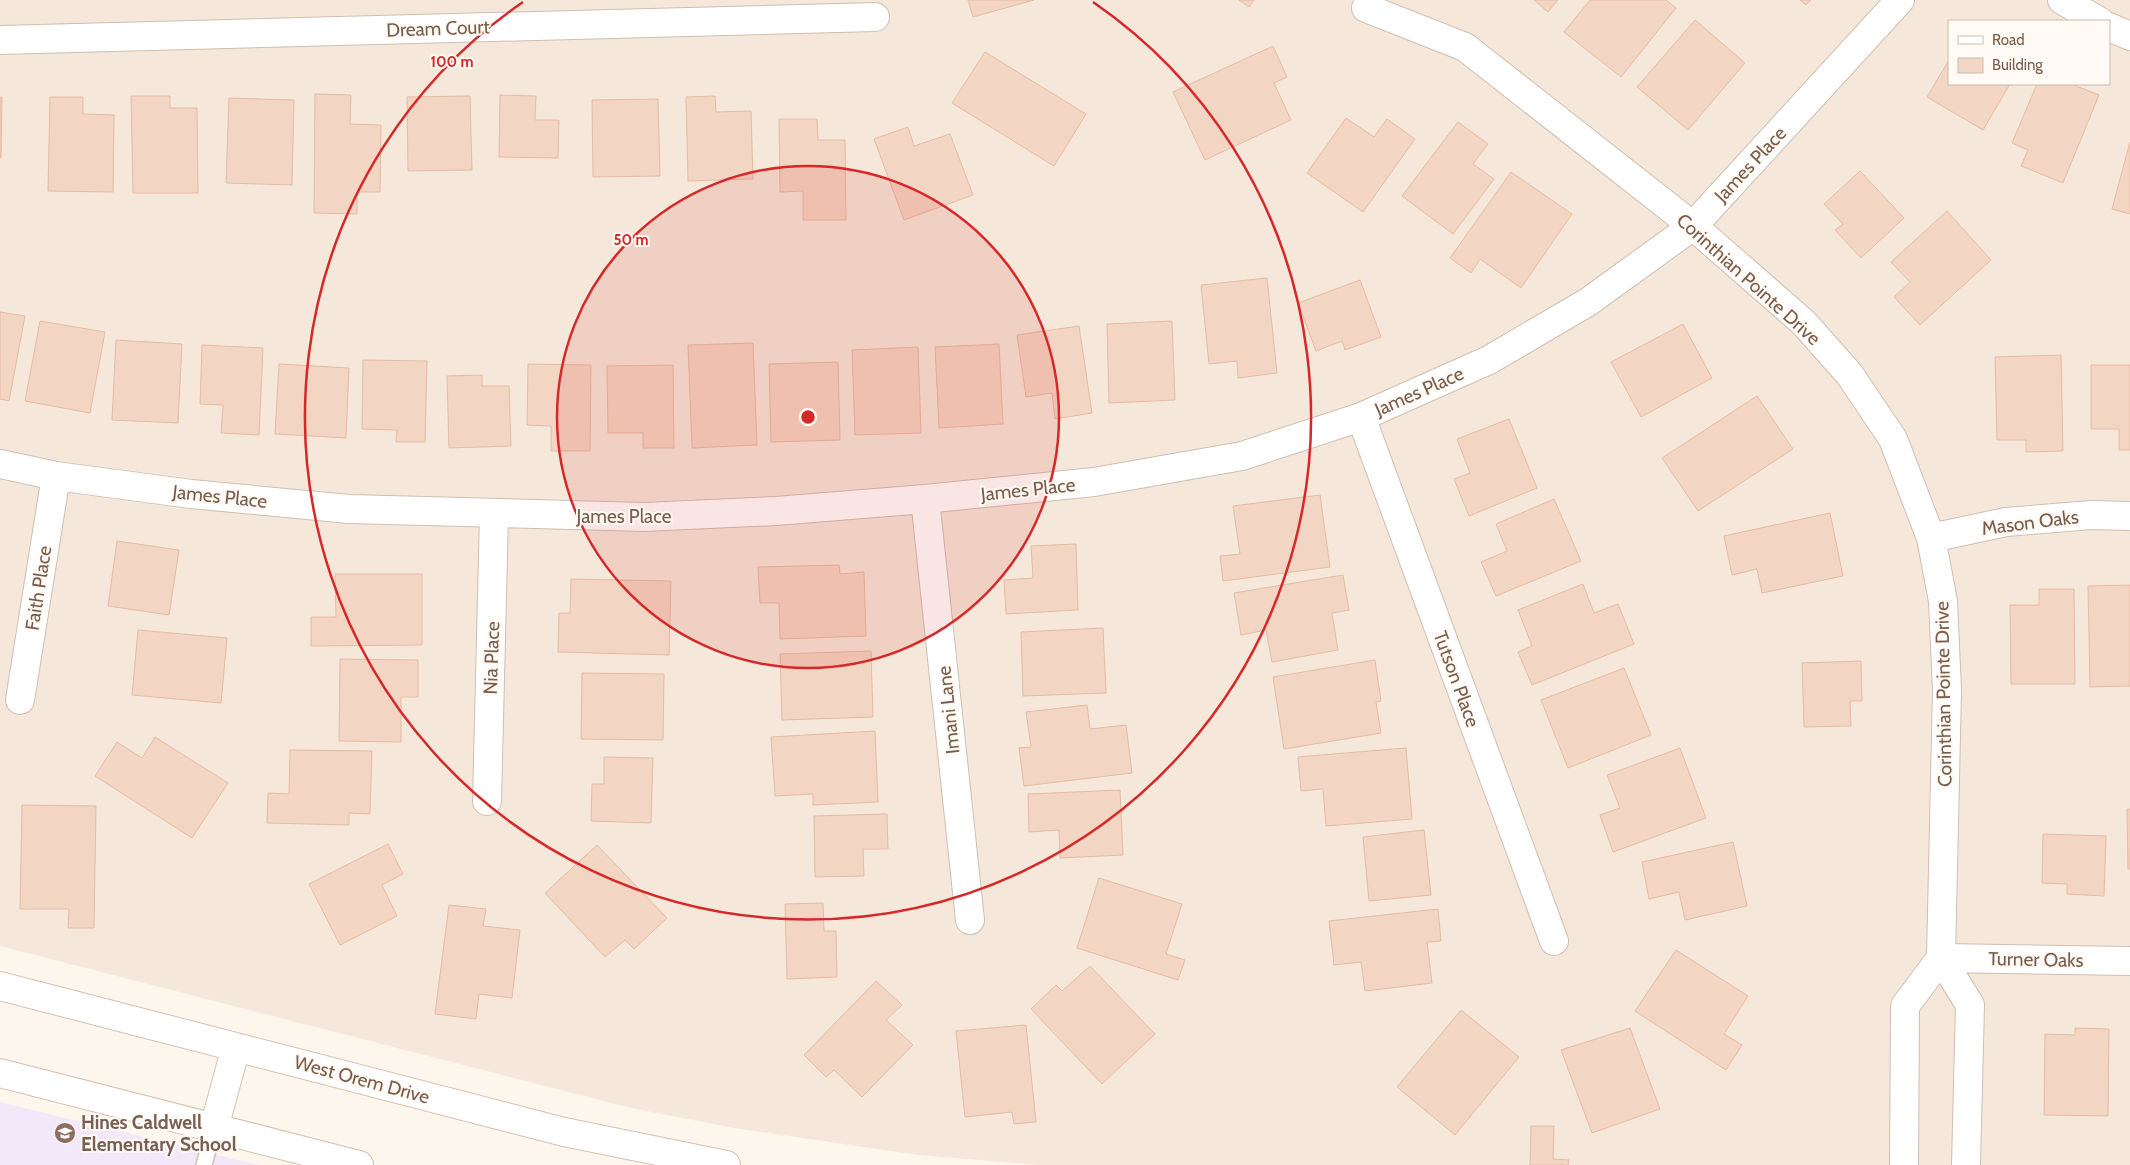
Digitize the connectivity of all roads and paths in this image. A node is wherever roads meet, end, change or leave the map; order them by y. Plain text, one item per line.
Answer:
1 (1900, 0) edge
2 (2062, 0) edge
3 (1366, 8) dead end
4 (875, 17) dead end
5 (2097, 20) edge
6 (2110, 27) edge
7 (2130, 36) edge
8 (0, 40) edge
9 (1693, 226) junction
10 (1361, 417) junction
11 (0, 464) edge
12 (56, 476) junction
13 (925, 499) junction
14 (494, 514) junction
15 (2130, 516) edge
16 (1931, 538) junction
17 (20, 700) dead end
18 (487, 801) dead end
19 (970, 920) dead end
20 (1554, 941) dead end
21 (1941, 958) junction
22 (2130, 961) edge
23 (0, 986) edge
24 (236, 1046) junction
25 (0, 1073) edge
26 (214, 1128) junction
27 (204, 1165) edge
28 (359, 1165) edge
29 (726, 1165) edge
30 (1904, 1165) edge
31 (1966, 1165) edge

1 - 9 street, James Place
2 - 5 street
3 - 9 street, Corinthian Pointe Drive
4 - 8 street, Dream Court
6 - 7 street
9 - 10 street, James Place
9 - 16 street, Corinthian Pointe Drive
10 - 13 street, James Place
10 - 20 street, Tutson Place
11 - 12 street, James Place
12 - 14 street, James Place
12 - 17 street, Faith Place
13 - 14 street, James Place
13 - 19 street, Imani Lane
14 - 18 street, Nia Place
15 - 16 street, Mason Oaks
16 - 21 street, Corinthian Pointe Drive
21 - 22 street, Turner Oaks
21 - 30 street
21 - 31 street
23 - 24 street, West Orem Drive
24 - 26 street
24 - 29 street, West Orem Drive
25 - 26 street
26 - 27 lane
26 - 28 street

